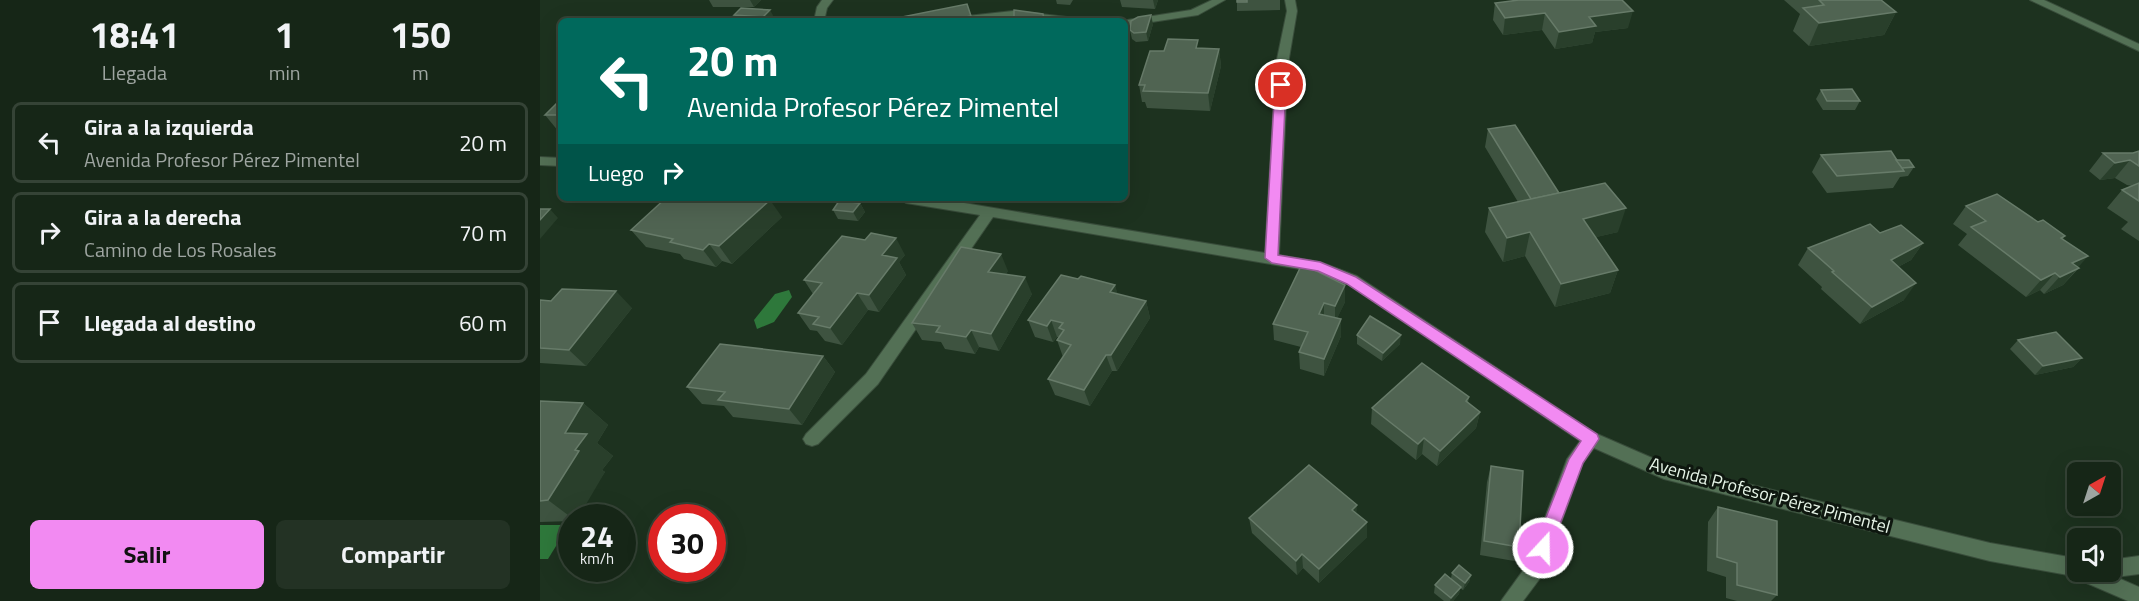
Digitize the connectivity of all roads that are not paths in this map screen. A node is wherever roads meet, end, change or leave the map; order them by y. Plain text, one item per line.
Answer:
1 (828, 0) edge
2 (1220, 0) edge
3 (1290, 0) edge
4 (2035, 0) edge
5 (820, 18) edge
6 (976, 18) edge
7 (1049, 18) edge
8 (1128, 23) edge
9 (2139, 48) edge
10 (540, 161) edge
11 (558, 162) edge
12 (924, 201) edge
13 (989, 212) junction
14 (1272, 258) junction
15 (812, 439) dead end
16 (1591, 439) junction
17 (2067, 566) edge
18 (2139, 566) edge
19 (2121, 568) edge
20 (2108, 582) edge
21 (2139, 596) edge
22 (1511, 601) edge

1 - 5 street
2 - 8 street
3 - 14 street
4 - 9 street
6 - 7 street
10 - 11 street
12 - 13 street, Avenida Profesor Pérez Pimentel
13 - 14 street, Avenida Profesor Pérez Pimentel
13 - 15 street
14 - 16 street, Avenida Profesor Pérez Pimentel
16 - 17 street, Avenida Profesor Pérez Pimentel
16 - 22 street
18 - 19 street
20 - 21 street, Avenida Profesor Pérez Pimentel

